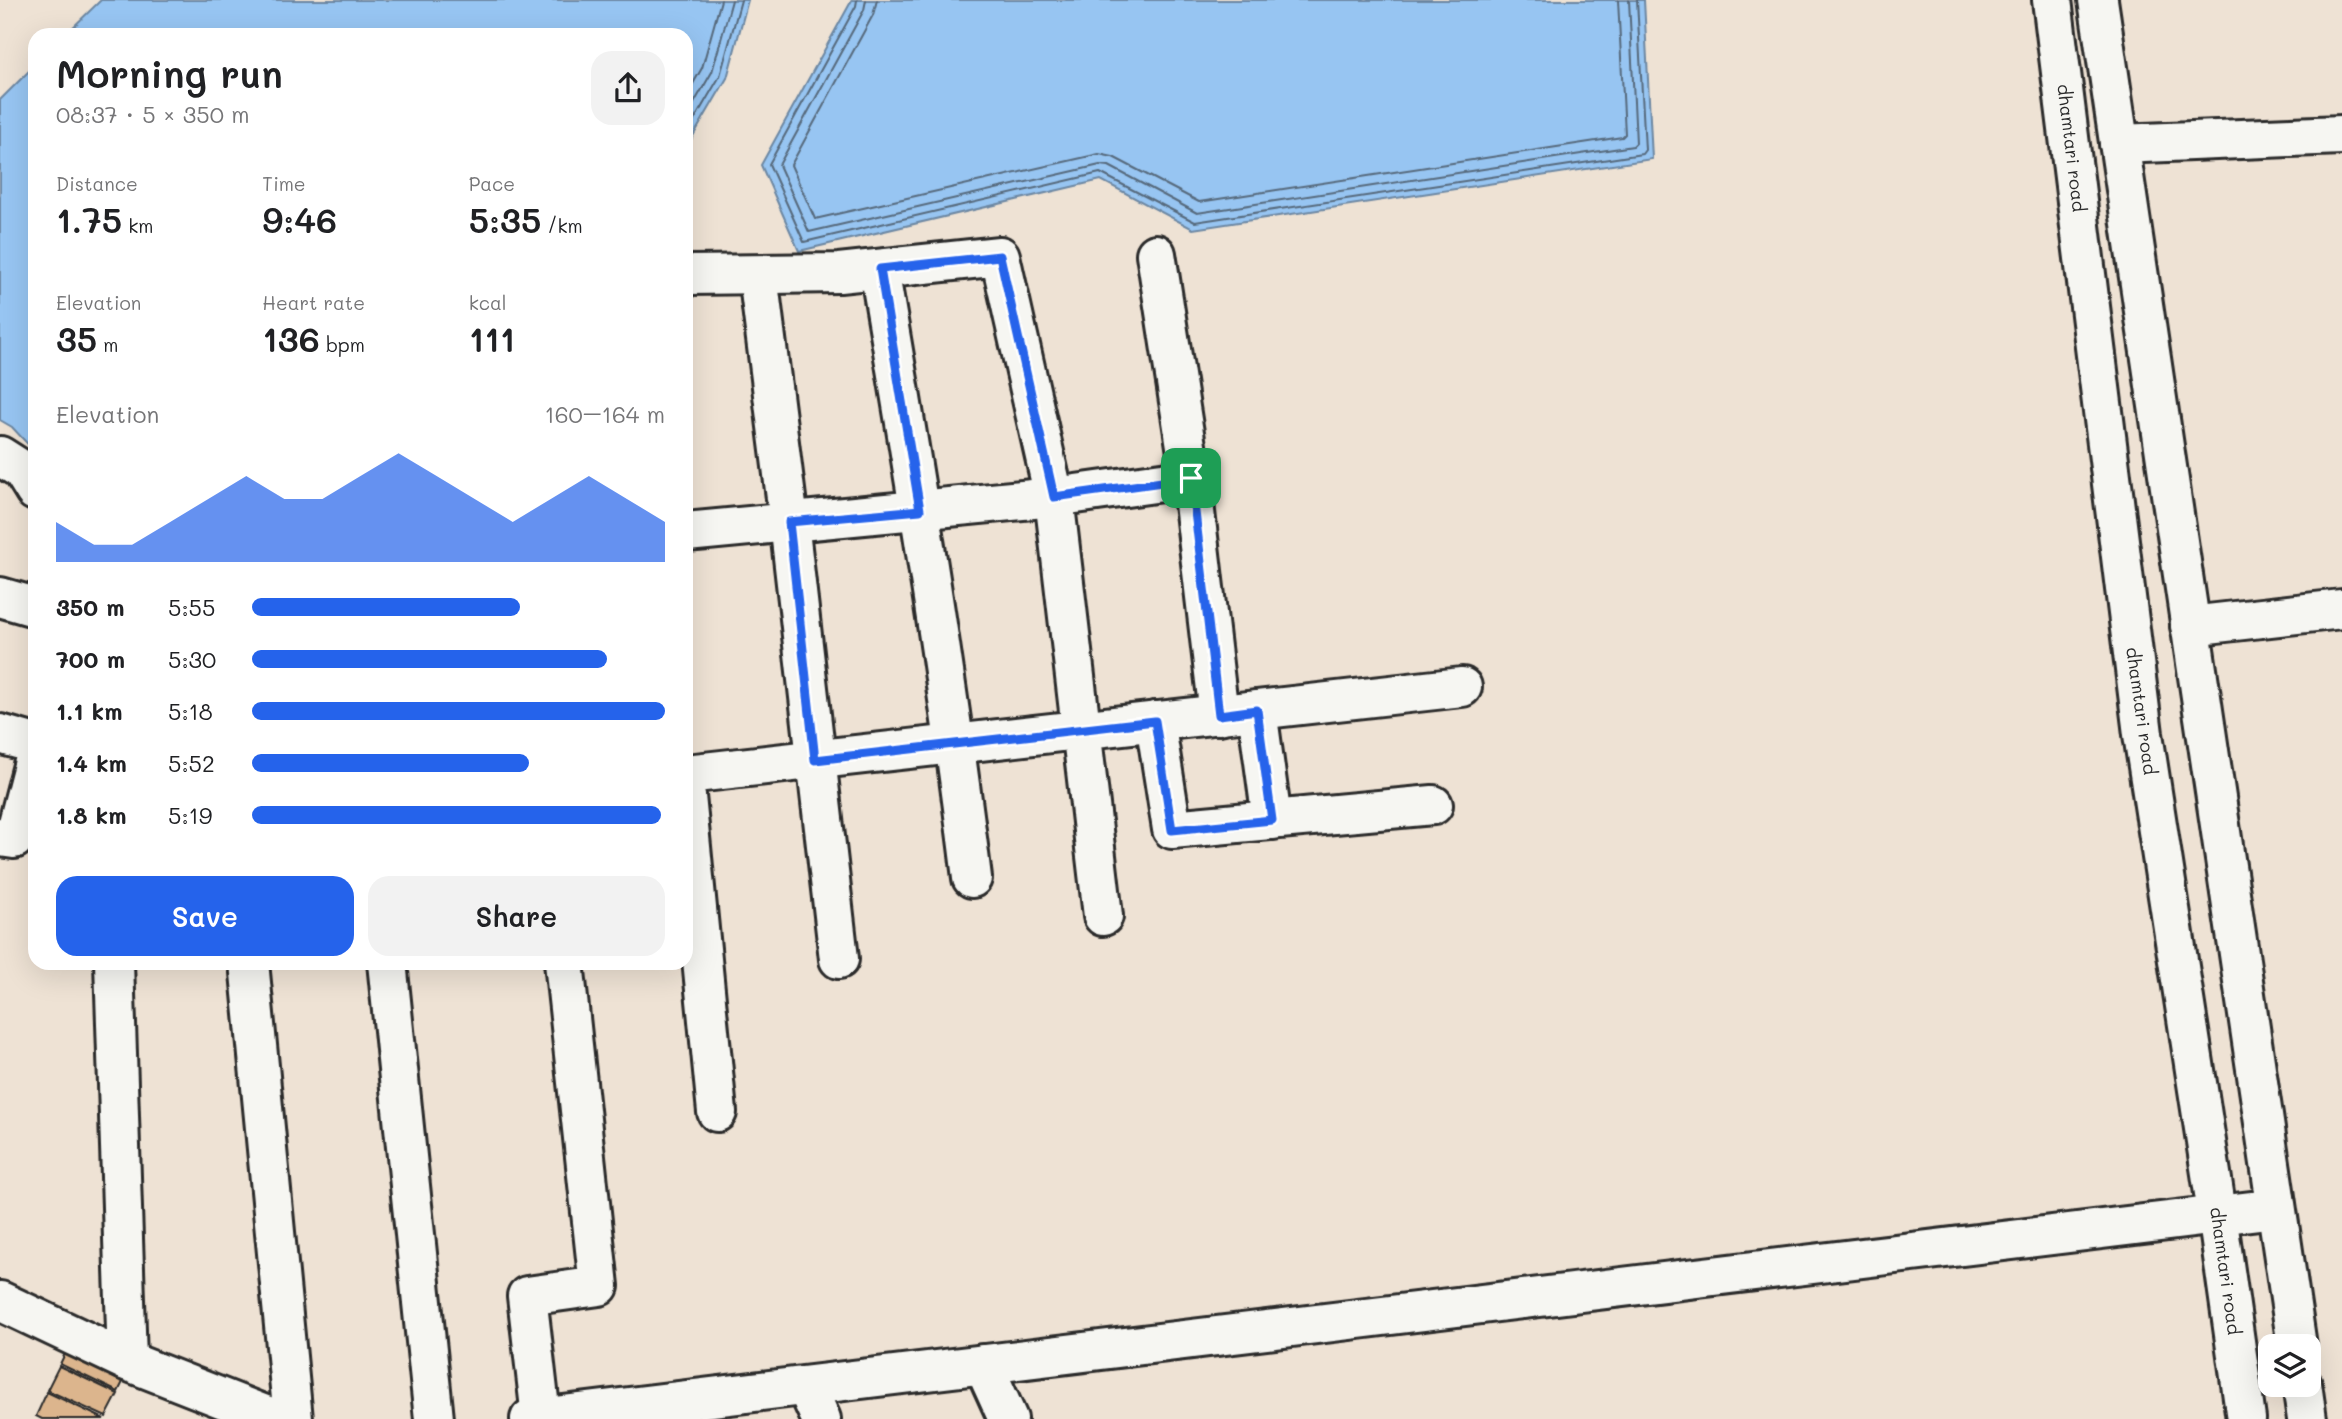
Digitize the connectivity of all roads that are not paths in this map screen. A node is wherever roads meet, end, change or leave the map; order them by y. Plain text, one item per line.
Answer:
1 (2052, 0) edge
2 (2098, 0) edge
3 (2342, 135) edge
4 (2119, 144) junction
5 (1156, 254) dead end
6 (880, 269) junction
7 (693, 275) edge
8 (758, 275) junction
9 (0, 456) edge
10 (1191, 478) junction
11 (28, 480) edge
12 (1054, 497) junction
13 (920, 510) junction
14 (789, 522) junction
15 (693, 531) edge
16 (0, 597) edge
17 (28, 605) edge
18 (2342, 609) edge
19 (2190, 626) junction
20 (1462, 687) dead end
21 (1257, 710) junction
22 (1219, 715) junction
23 (1155, 721) junction
24 (1082, 730) junction
25 (0, 734) edge
26 (28, 742) edge
27 (956, 743) junction
28 (815, 760) junction
29 (693, 773) edge
30 (28, 785) edge
31 (1433, 805) dead end
32 (1272, 820) junction
33 (0, 837) edge
34 (693, 867) edge
35 (972, 878) dead end
36 (1103, 915) dead end
37 (839, 958) dead end
38 (114, 970) edge
39 (250, 970) edge
40 (388, 970) edge
41 (565, 970) edge
42 (717, 1112) dead end
43 (2276, 1208) junction
44 (2217, 1214) junction
45 (0, 1301) edge
46 (2295, 1334) edge
47 (127, 1361) junction
48 (983, 1364) junction
49 (2304, 1397) edge
50 (813, 1402) edge
51 (655, 1411) edge
52 (549, 1418) edge
53 (275, 1419) edge
54 (293, 1419) edge
55 (434, 1419) edge
56 (1008, 1419) edge
57 (2246, 1419) edge
58 (2308, 1419) edge

1 - 44 street, dhamtari road
2 - 4 street
3 - 4 street
4 - 19 street
5 - 10 street
6 - 8 street
6 - 12 street
6 - 13 street
7 - 8 street
8 - 14 street
9 - 11 street
10 - 12 street
10 - 22 street
12 - 13 street
12 - 24 street
13 - 14 street
13 - 27 street
14 - 15 street
14 - 28 street
16 - 17 street
18 - 19 street
19 - 43 street
20 - 21 street
21 - 22 street
21 - 32 street
22 - 23 street
23 - 24 street
23 - 32 street
24 - 27 street
24 - 36 street
25 - 26 street
27 - 28 street
27 - 35 street
28 - 29 street
28 - 37 street
30 - 33 street
31 - 32 street
34 - 42 street
38 - 47 street
39 - 54 street
40 - 55 street
41 - 52 street
43 - 44 street
43 - 46 street
44 - 48 street
44 - 57 street, dhamtari road
45 - 47 street
47 - 53 street
48 - 50 street
48 - 56 street
49 - 58 street
50 - 51 street
51 - 52 street

